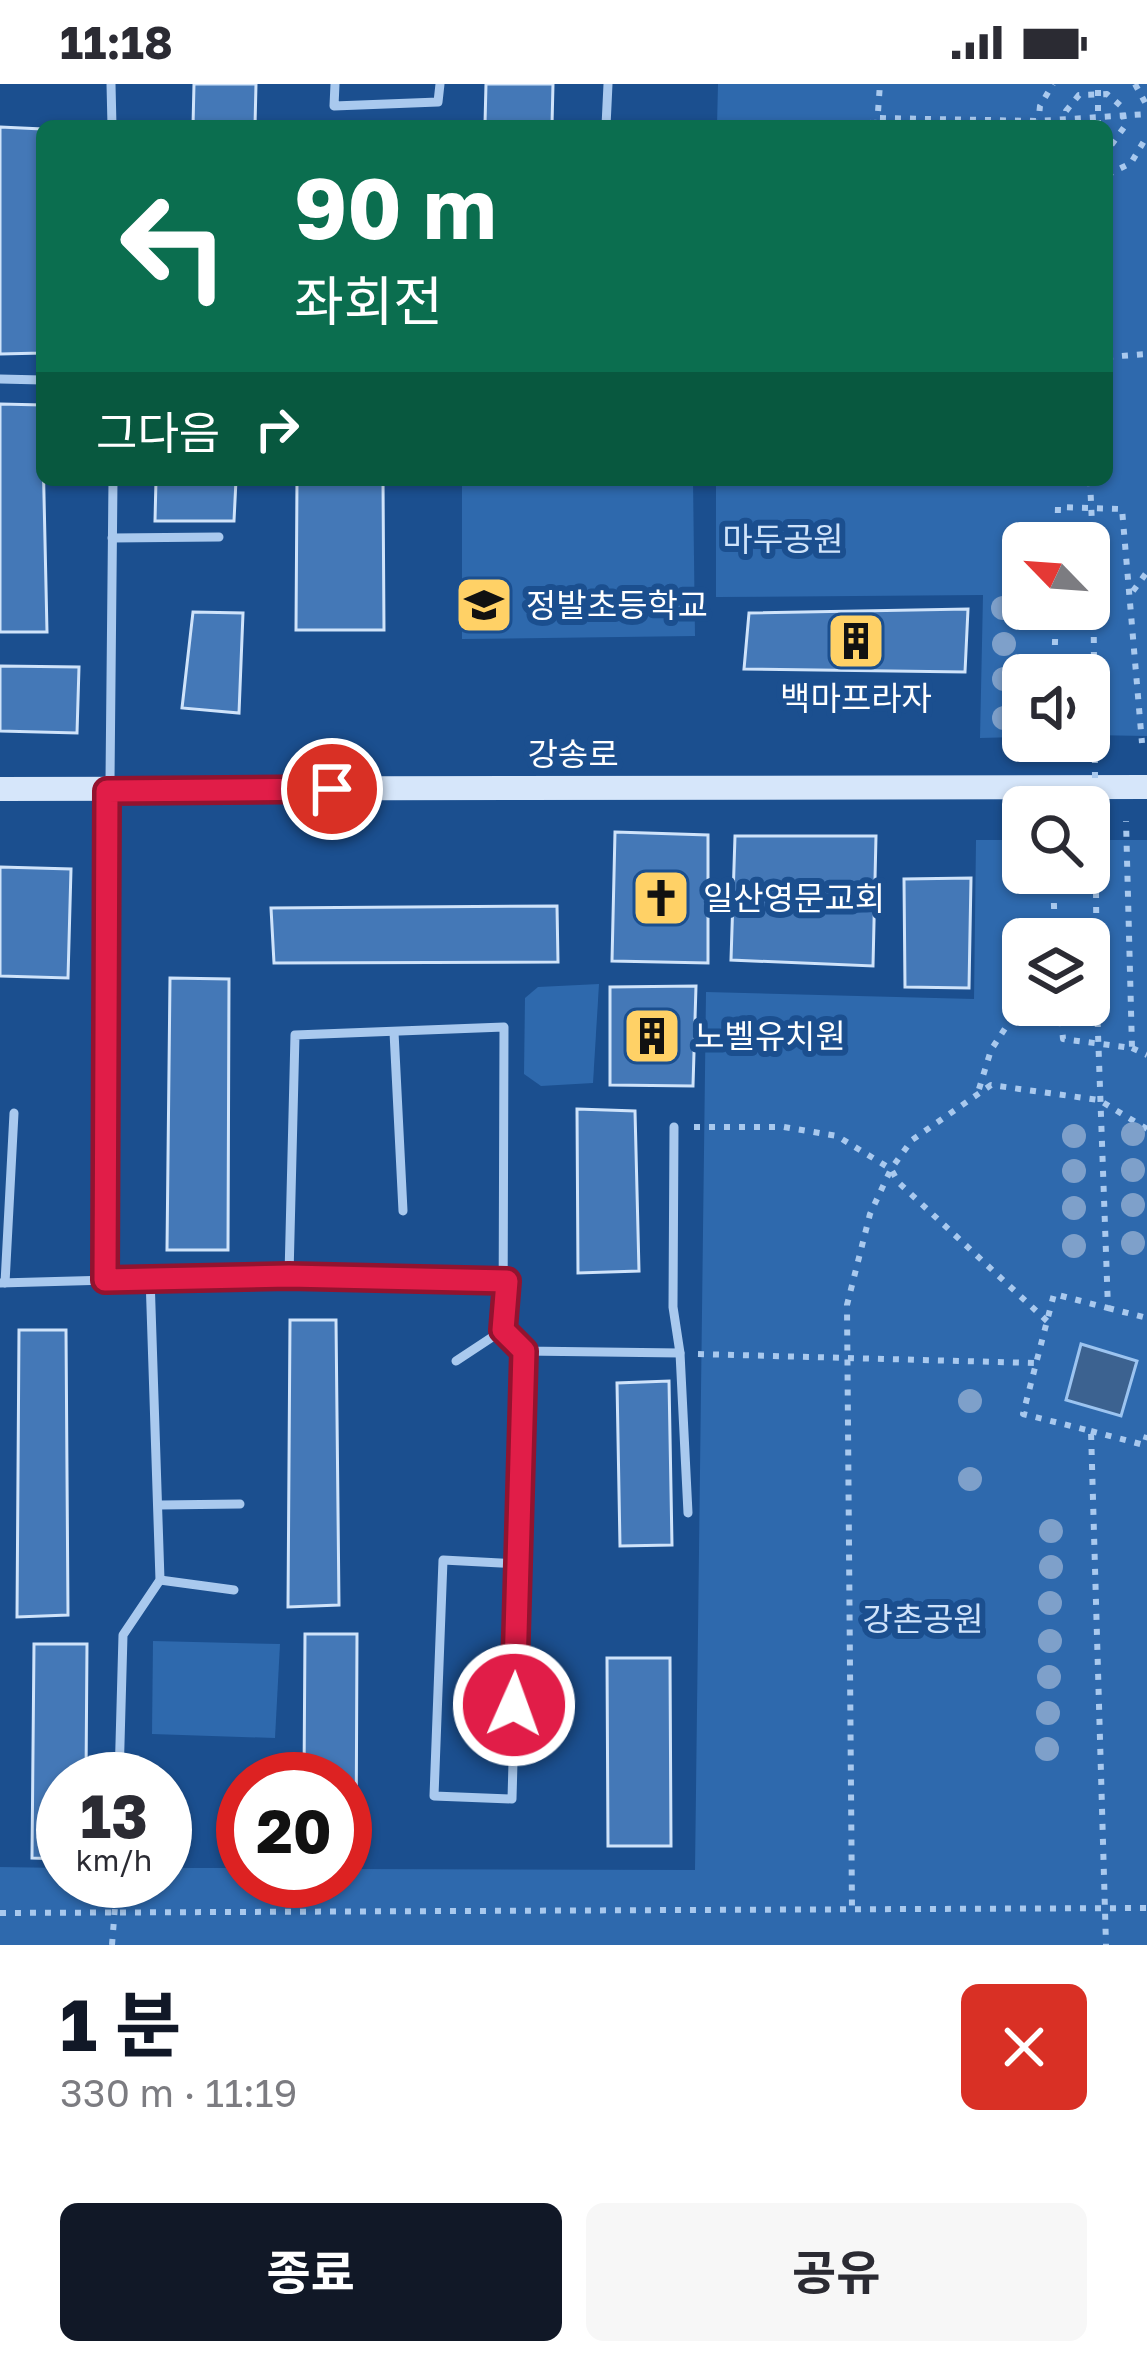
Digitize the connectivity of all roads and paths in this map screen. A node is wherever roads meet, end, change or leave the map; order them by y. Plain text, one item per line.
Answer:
1 (111, 84) edge
2 (335, 84) edge
3 (440, 84) edge
4 (608, 84) edge
5 (880, 84) edge
6 (1053, 84) edge
7 (1135, 84) edge
8 (1098, 88) edge
9 (1147, 110) edge
10 (1125, 116) junction
11 (112, 120) edge
12 (607, 120) edge
13 (877, 120) edge
14 (1039, 120) edge
15 (1066, 120) edge
16 (1098, 120) edge
17 (1110, 120) edge
18 (1147, 136) edge
19 (1113, 145) edge
20 (1113, 172) edge
21 (1147, 354) edge
22 (1113, 357) edge
23 (0, 379) edge
24 (36, 380) edge
25 (113, 486) edge
26 (1090, 486) edge
27 (1092, 507) junction
28 (1058, 522) edge
29 (219, 537) dead end
30 (112, 538) junction
31 (1147, 572) edge
32 (1130, 594) junction
33 (1142, 743) dead end
34 (1147, 787) edge
35 (0, 789) edge
36 (107, 791) junction
37 (1126, 821) dead end
38 (1007, 1026) edge
39 (1062, 1026) edge
40 (394, 1032) junction
41 (1098, 1045) junction
42 (1132, 1048) junction
43 (1147, 1055) edge
44 (979, 1089) junction
45 (1099, 1100) junction
46 (14, 1114) dead end
47 (674, 1127) joint
48 (1147, 1129) edge
49 (891, 1169) junction
50 (404, 1210) dead end
51 (289, 1276) junction
52 (150, 1277) junction
53 (105, 1280) junction
54 (507, 1281) junction
55 (3, 1283) edge
56 (1108, 1308) junction
57 (1147, 1318) edge
58 (1047, 1321) junction
59 (503, 1330) junction
60 (524, 1351) junction
61 (680, 1353) junction
62 (847, 1359) junction
63 (456, 1361) dead end
64 (1036, 1363) junction
65 (1091, 1431) junction
66 (1147, 1435) edge
67 (160, 1504) junction
68 (240, 1504) dead end
69 (688, 1513) dead end
70 (518, 1564) junction
71 (160, 1580) junction
72 (235, 1590) dead end
73 (120, 1752) edge
74 (116, 1908) edge
75 (1106, 1908) junction
76 (1147, 1908) edge
77 (852, 1910) junction
78 (116, 1912) junction
79 (0, 1913) edge
80 (112, 1945) edge
81 (1106, 1945) edge

1 - 11 lane
2 - 3 lane
4 - 12 lane
5 - 13 path
6 - 14 path
7 - 9 path
8 - 10 path
8 - 15 path
8 - 16 path
9 - 10 path
10 - 17 path
10 - 19 path
18 - 20 path
21 - 22 path
23 - 24 lane
25 - 30 lane
26 - 27 path
27 - 28 path
27 - 32 path
27 - 41 path, bridge
29 - 30 lane
30 - 36 lane
31 - 32 path
32 - 33 path
34 - 36 main road, 강송로
35 - 36 main road, 강송로
36 - 53 lane
37 - 42 path
38 - 44 path
39 - 41 path
40 - 50 lane
40 - 51 lane
40 - 54 lane
41 - 42 path
41 - 45 path
42 - 43 path
44 - 45 path
44 - 49 path
45 - 48 path
45 - 56 path
46 - 55 lane
47 - 49 path
47 - 61 lane
49 - 58 path
49 - 62 path
51 - 52 lane
51 - 54 lane
52 - 53 lane
52 - 67 lane
53 - 55 lane
54 - 59 lane
56 - 57 path
56 - 58 path
58 - 64 path
59 - 60 lane
59 - 63 lane
60 - 61 lane
60 - 70 lane
61 - 62 path
61 - 69 lane
62 - 64 path
62 - 77 path
64 - 65 path
65 - 66 path
65 - 75 path
67 - 68 lane
67 - 71 lane
70 - 70 lane
71 - 72 lane
71 - 73 lane
74 - 78 path
75 - 76 path
75 - 77 path
75 - 81 path
77 - 78 path
78 - 79 path
78 - 80 path

